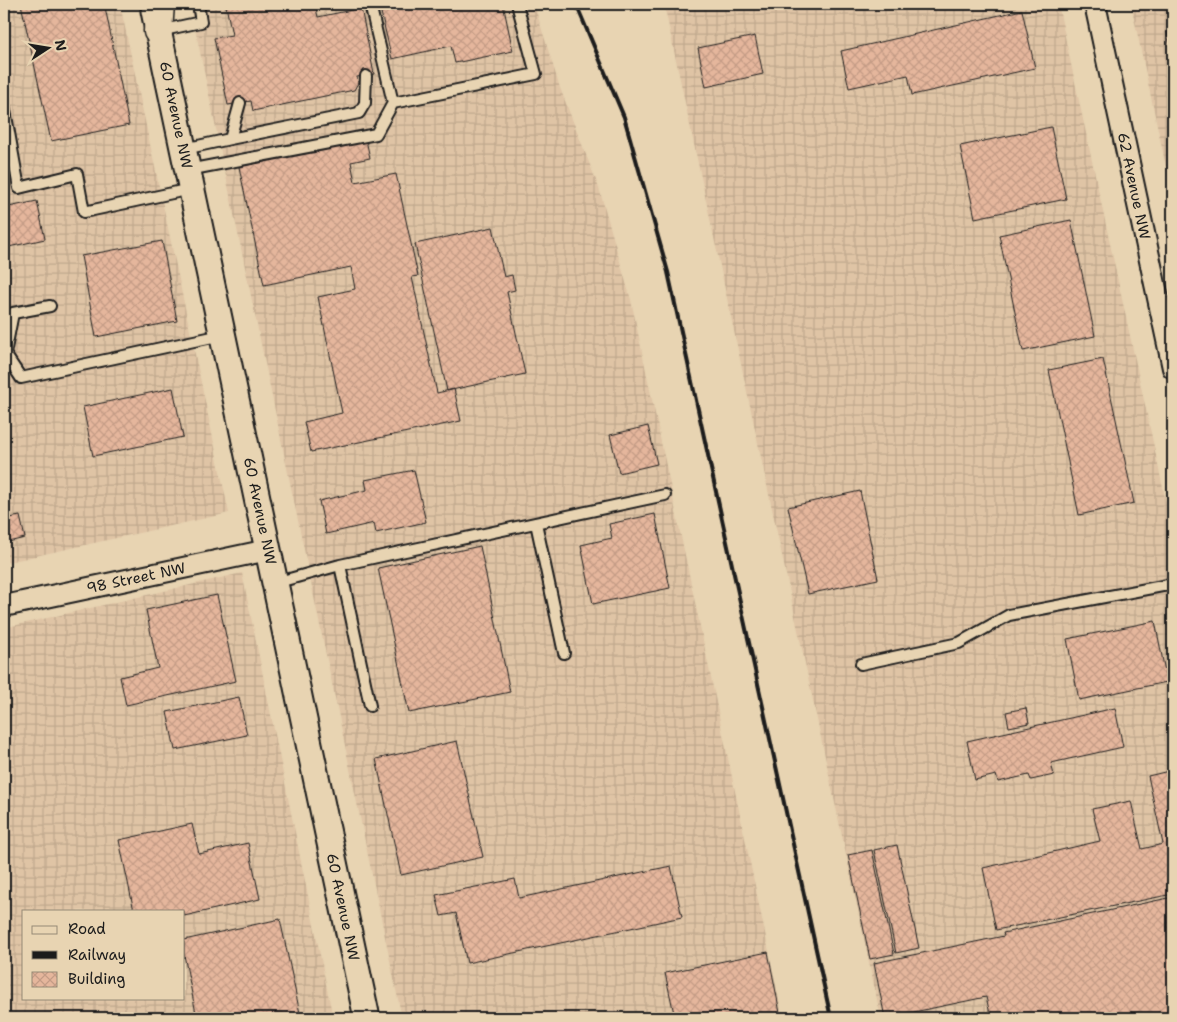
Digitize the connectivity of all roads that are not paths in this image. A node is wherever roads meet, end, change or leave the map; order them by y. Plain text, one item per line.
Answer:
1 (152, 4) edge
2 (160, 4) edge
3 (198, 4) edge
4 (370, 4) edge
5 (517, 4) edge
6 (1096, 4) edge
7 (158, 31) junction
8 (366, 76) dead end
9 (240, 103) dead end
10 (393, 103) junction
11 (4, 105) edge
12 (230, 139) junction
13 (187, 169) junction
14 (50, 306) dead end
15 (222, 335) junction
16 (1173, 368) edge
17 (665, 495) dead end
18 (536, 523) junction
19 (268, 550) junction
20 (340, 565) junction
21 (275, 582) junction
22 (1173, 584) edge
23 (4, 606) edge
24 (564, 653) dead end
25 (861, 664) dead end
26 (370, 706) dead end
27 (367, 1018) edge

1 - 7 street, 60 Avenue NW
2 - 7 main road
3 - 7 lane
4 - 10 lane
5 - 10 lane
6 - 16 street, 62 Avenue NW
7 - 13 street, 60 Avenue NW
8 - 12 lane
9 - 12 lane
10 - 13 lane
11 - 13 lane
12 - 13 lane
13 - 15 street, 60 Avenue NW
14 - 15 lane
15 - 19 street, 60 Avenue NW
17 - 18 lane
18 - 20 lane
18 - 24 lane
19 - 21 street, 60 Avenue NW
19 - 23 street, 98 Street NW
20 - 21 lane
20 - 26 lane
21 - 27 street, 60 Avenue NW
22 - 25 lane

